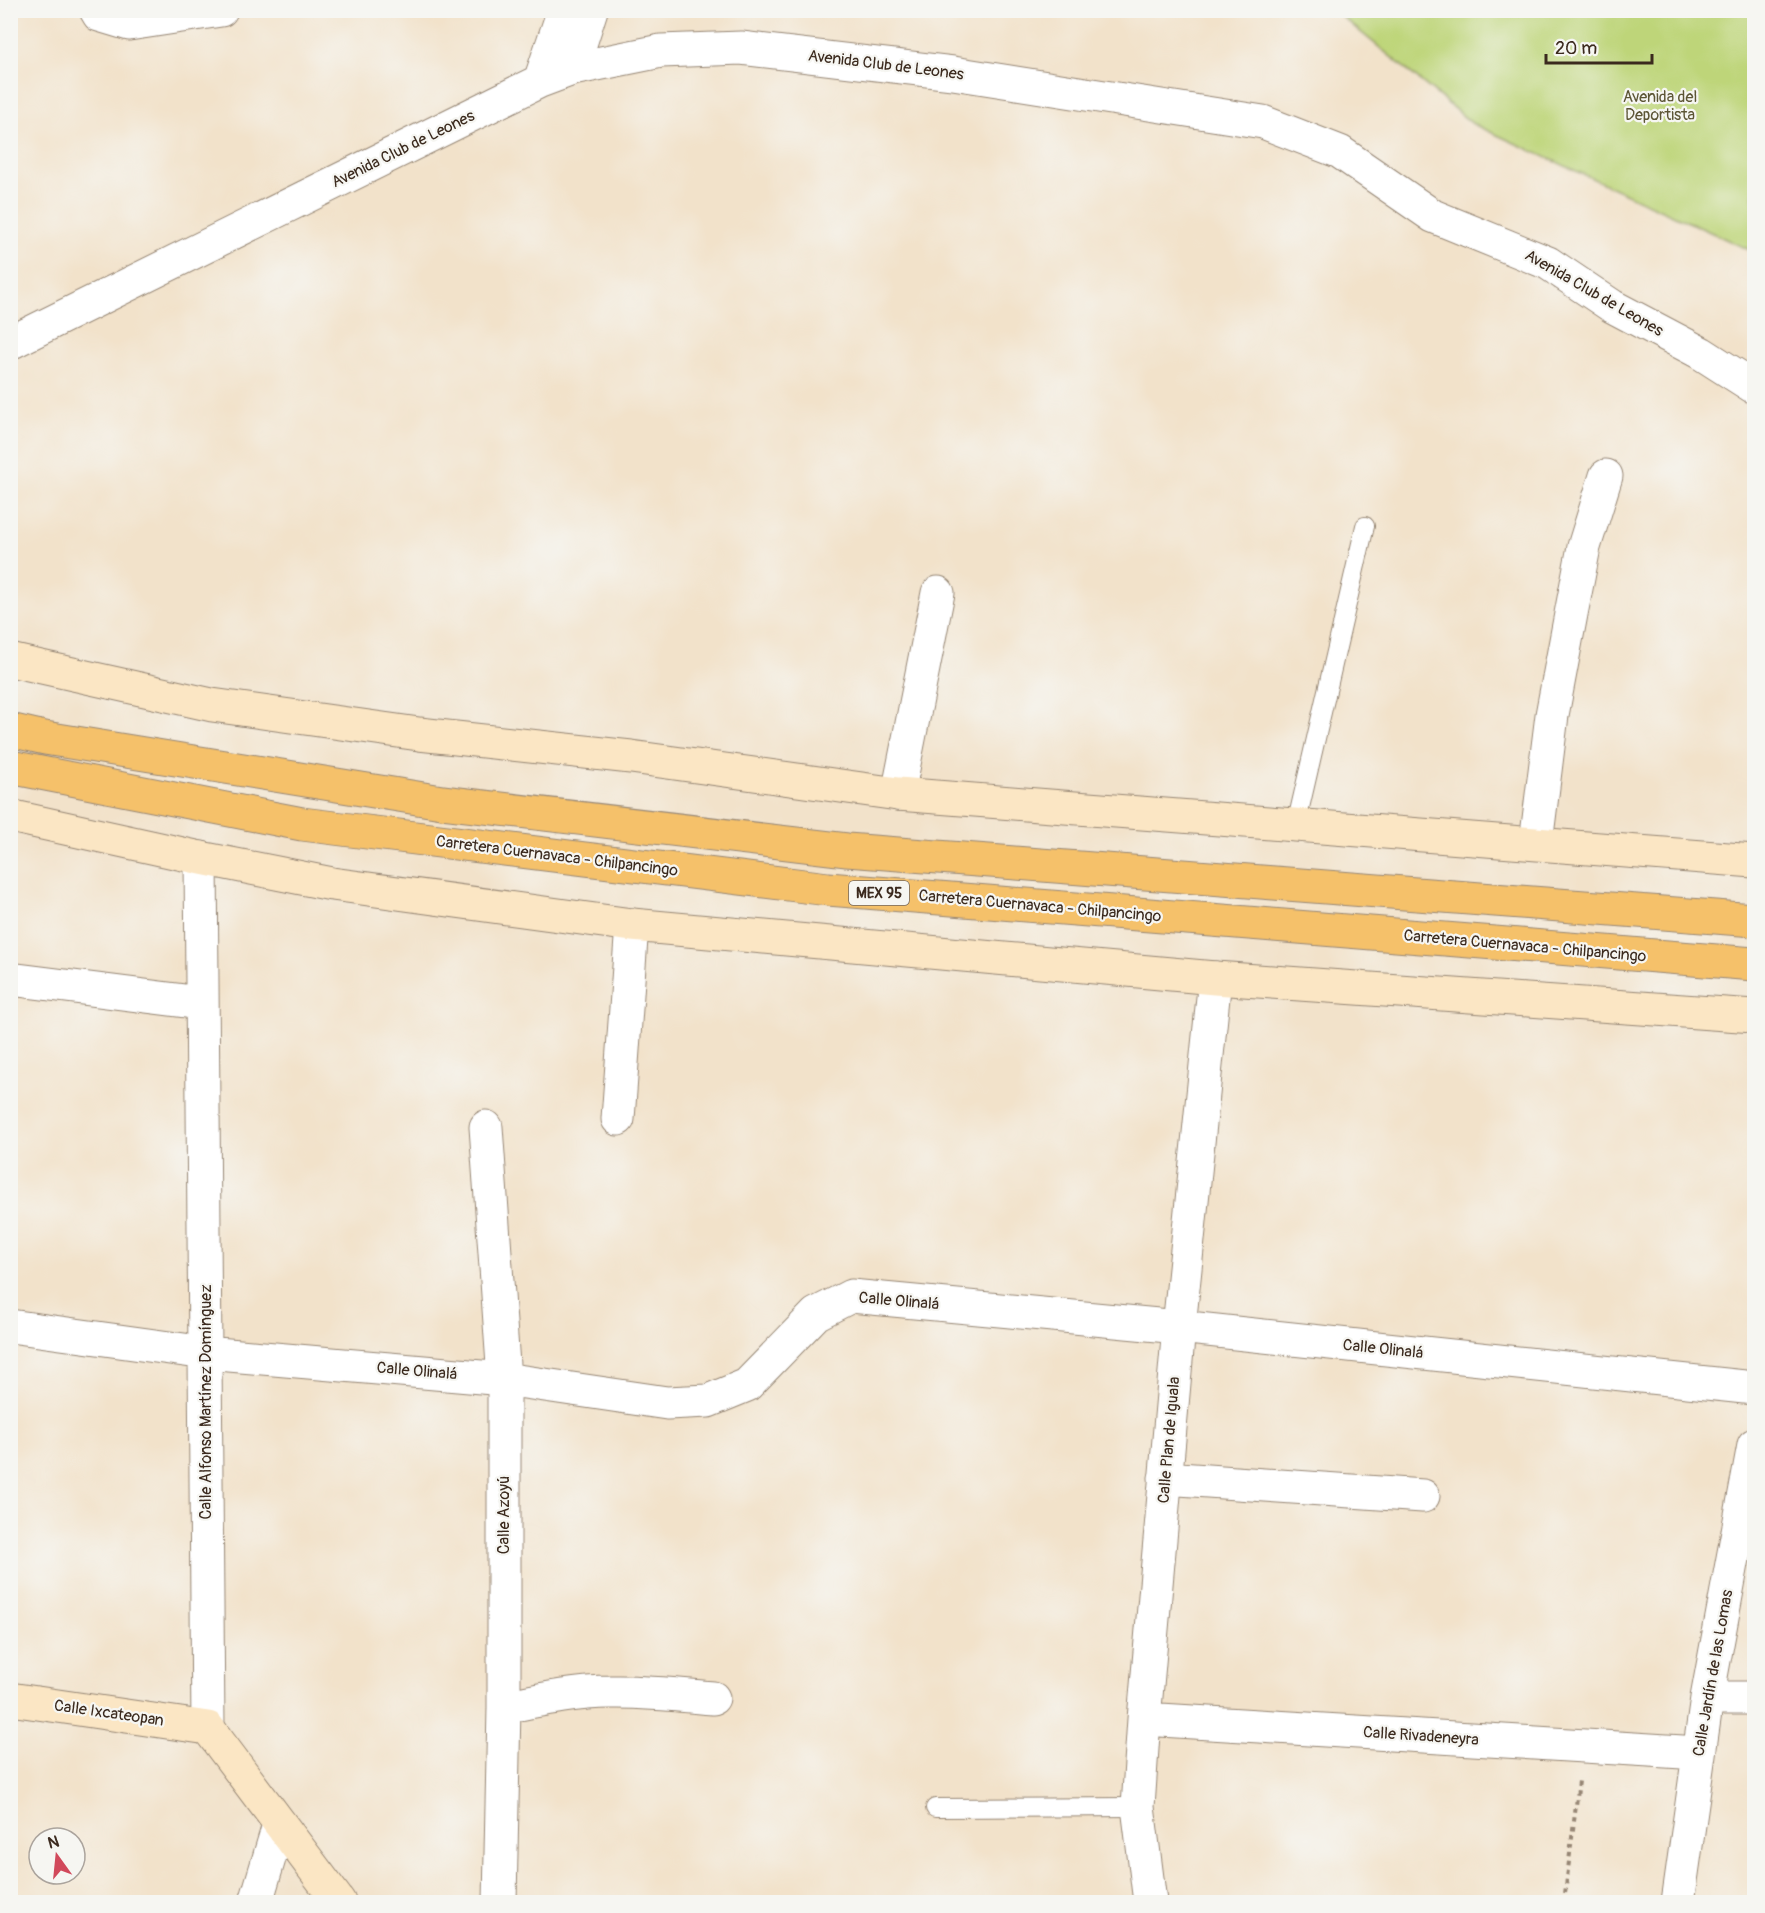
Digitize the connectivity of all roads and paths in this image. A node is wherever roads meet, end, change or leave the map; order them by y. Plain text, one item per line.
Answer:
1 (96, 10) edge
2 (221, 10) edge
3 (564, 10) edge
4 (591, 10) edge
5 (572, 69) junction
6 (540, 81) junction
7 (10, 343) edge
8 (1755, 387) edge
9 (1606, 476) dead end
10 (1365, 526) dead end
11 (938, 593) dead end
12 (10, 660) edge
13 (10, 730) edge
14 (10, 766) edge
15 (898, 794) junction
16 (10, 816) edge
17 (1296, 825) junction
18 (1536, 843) junction
19 (201, 858) junction
20 (1755, 861) edge
21 (1755, 920) edge
22 (632, 925) junction
23 (1755, 964) edge
24 (1215, 978) junction
25 (10, 980) edge
26 (201, 1003) junction
27 (1755, 1016) edge
28 (618, 1119) dead end
29 (486, 1127) dead end
30 (10, 1326) edge
31 (1179, 1328) junction
32 (206, 1353) junction
33 (504, 1379) junction
34 (1755, 1388) edge
35 (1755, 1445) edge
36 (1165, 1478) junction
37 (1424, 1496) dead end
38 (713, 1698) dead end
39 (1707, 1698) junction
40 (1755, 1698) edge
41 (10, 1699) edge
42 (504, 1707) junction
43 (1144, 1719) junction
44 (208, 1728) junction
45 (1583, 1746) junction
46 (1699, 1753) junction
47 (1138, 1807) junction
48 (936, 1808) dead end
49 (279, 1825) junction
50 (256, 1902) edge
51 (339, 1902) edge
52 (500, 1902) edge
53 (1150, 1902) edge
54 (1564, 1902) edge
55 (1678, 1902) edge

1 - 2 street
3 - 6 street
4 - 5 street
5 - 6 street, Avenida Club de Leones
5 - 8 street, Avenida Club de Leones
6 - 7 street, Avenida Club de Leones
9 - 18 street
10 - 17 lane
11 - 15 street
12 - 15 street
13 - 21 main road
14 - 23 main road, Carretera Cuernavaca - Chilpancingo / MEX 95
15 - 17 street
16 - 19 street
17 - 18 street
18 - 20 street
19 - 22 street
19 - 26 street, Calle Alfonso Martínez Domínguez
22 - 24 street
22 - 28 street
24 - 27 street
24 - 31 street, Calle Plan de Iguala
25 - 26 street
26 - 32 street, Calle Alfonso Martínez Domínguez
29 - 33 street, Calle Azoyú
30 - 32 street, Calle Olinalá
31 - 33 street, Calle Olinalá
31 - 34 street, Calle Olinalá
31 - 36 street, Calle Plan de Iguala
32 - 33 street, Calle Olinalá
32 - 44 street, Calle Alfonso Martínez Domínguez
33 - 42 street, Calle Azoyú
35 - 39 street, Calle Jardín de las Lomas
36 - 37 street
36 - 43 street, Calle Plan de Iguala
38 - 42 street
39 - 40 street
39 - 46 street, Calle Jardín de las Lomas
41 - 44 street, Calle Ixcateopan
42 - 52 street, Calle Azoyú
43 - 45 street, Calle Rivadeneyra
43 - 47 street, Calle Plan de Iguala
44 - 49 street
45 - 46 street, Calle Rivadeneyra
45 - 54 path
46 - 55 street, Calle Jardín de las Lomas
47 - 48 lane
47 - 53 street, Calle Plan de Iguala
49 - 50 street
49 - 51 street

